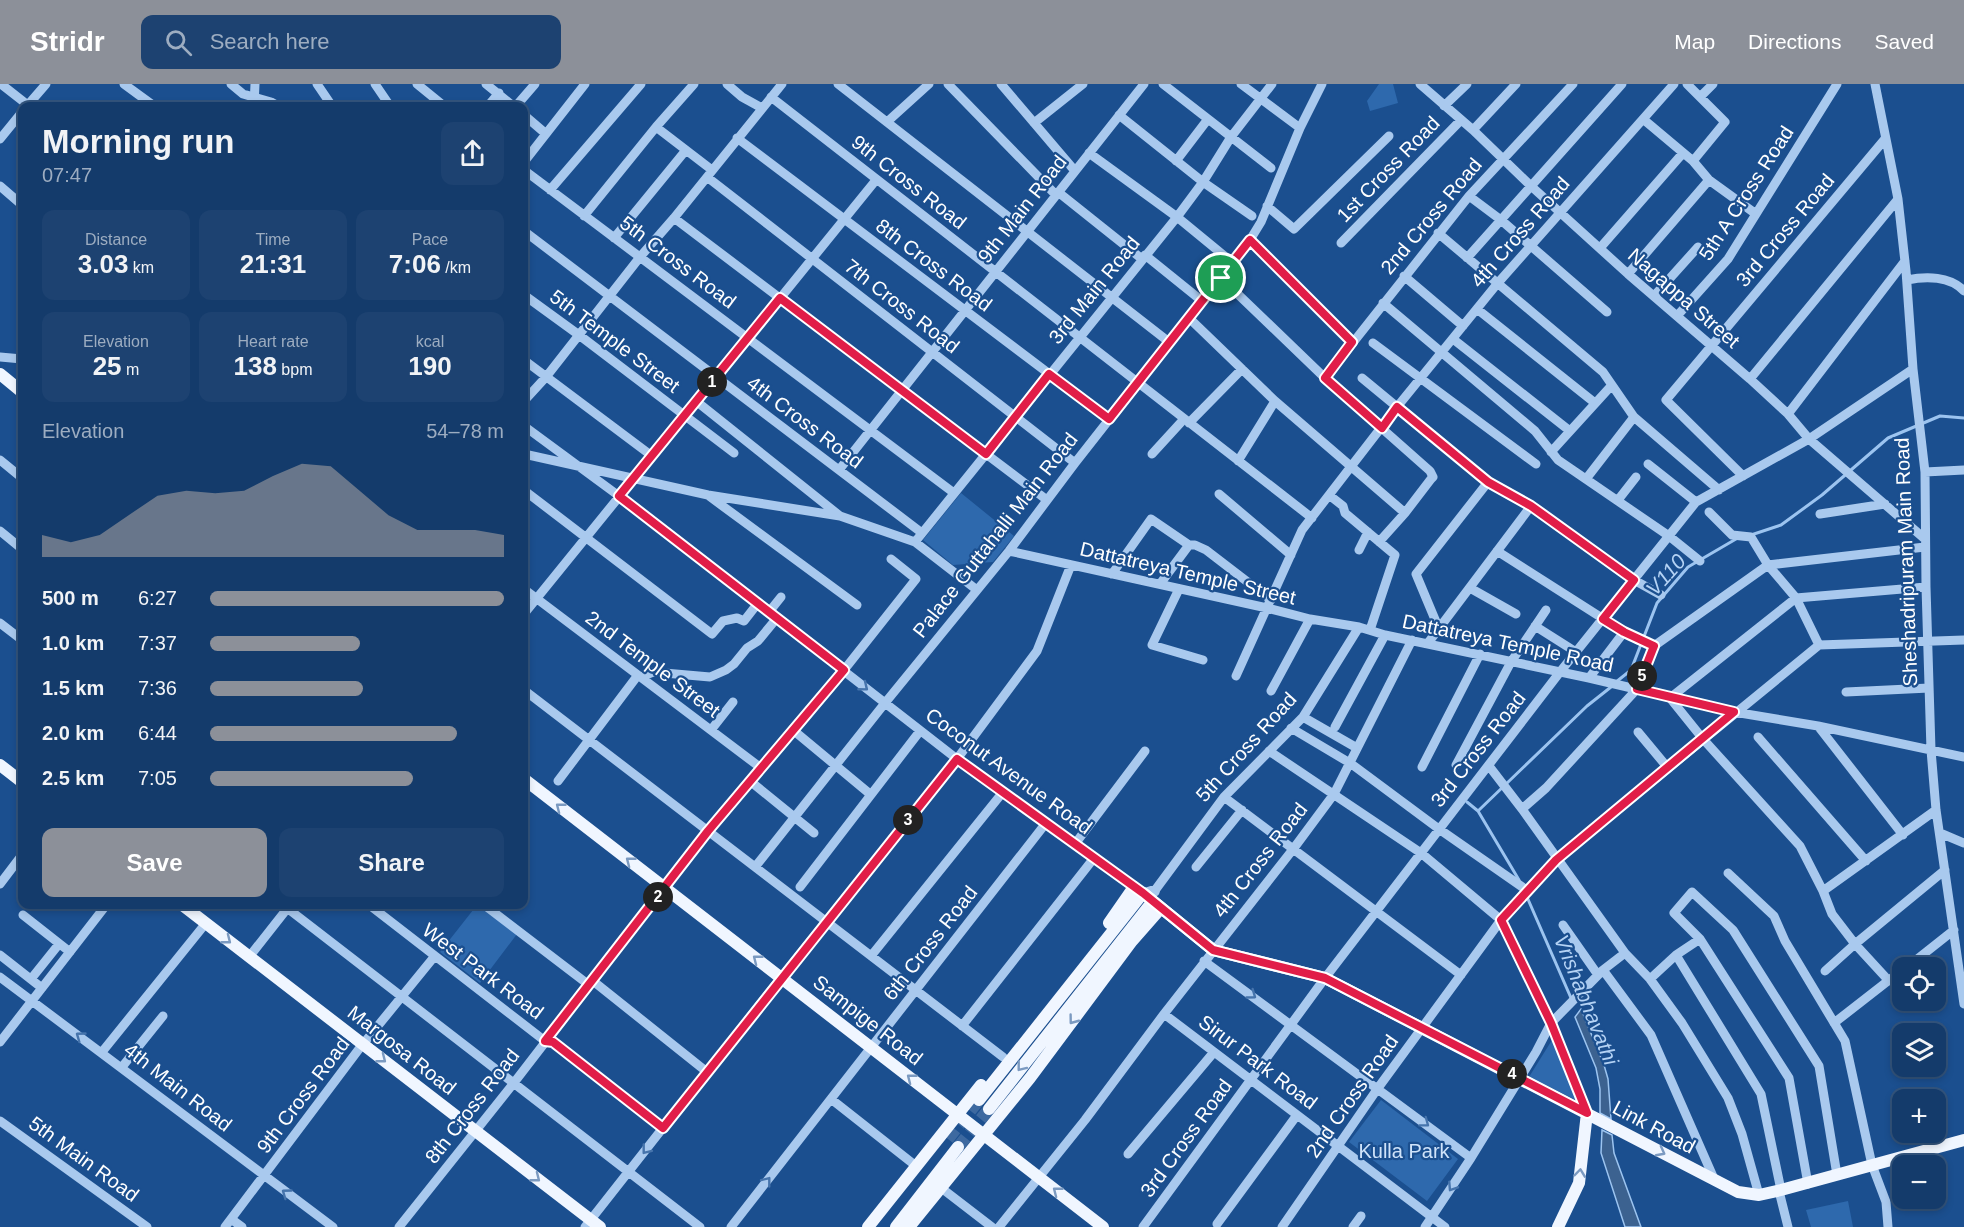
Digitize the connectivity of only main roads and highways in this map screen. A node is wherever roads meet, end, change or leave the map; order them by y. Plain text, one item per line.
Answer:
1 (1, 377) edge
2 (18, 389) edge
3 (0, 765) edge
4 (18, 779) edge
5 (528, 782) edge
6 (1138, 890) junction
7 (1156, 899) junction
8 (188, 909) edge
9 (979, 1100) tunnel mouth
10 (989, 1109) tunnel mouth
11 (1587, 1113) junction
12 (957, 1114) junction
13 (984, 1135) junction
14 (1964, 1140) edge
15 (592, 1225) edge
16 (868, 1227) edge
17 (878, 1227) edge
18 (896, 1227) edge
19 (909, 1227) edge
20 (1103, 1227) edge
21 (1558, 1227) edge

1 - 2 main road
3 - 4 main road
12 -> 5 main road, Sampige Road
6 - 7 main road, Coconut Avenue Road
6 - 9 main road
6 - 12 main road
7 -> 10 main road
7 - 11 main road, Link Road
7 -> 13 main road
8 -> 15 main road, Margosa Road
11 -> 14 main road, Link Road
21 -> 11 main road
12 - 13 main road, Sampige Road
12 - 16 main road
13 - 19 main road
20 -> 13 main road, Sampige Road
17 - 18 main road

